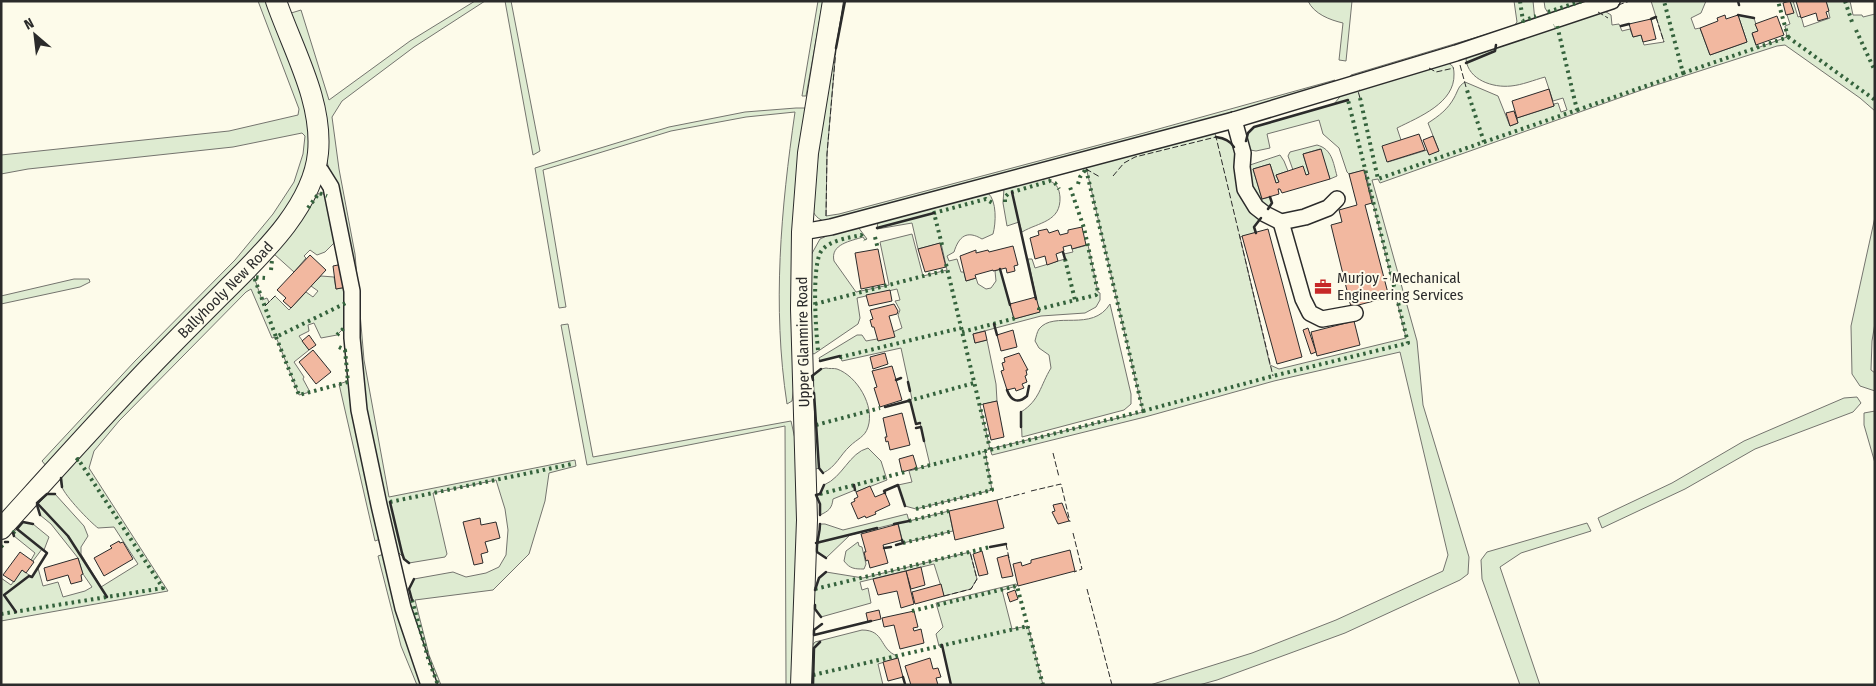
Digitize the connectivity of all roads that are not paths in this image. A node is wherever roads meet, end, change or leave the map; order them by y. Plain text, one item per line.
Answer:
1 (276, 1) edge
2 (833, 1) edge
3 (1612, 1) edge
4 (1234, 120) junction
5 (315, 168) junction
6 (1337, 199) dead end
7 (1281, 222) junction
8 (802, 232) junction
9 (1355, 313) dead end
10 (1, 529) edge
11 (429, 685) edge
12 (801, 685) edge

1 - 5 main road, Ballyhooly New Road
2 - 8 main road, Upper Glanmire Road
3 - 4 street
4 - 7 street
4 - 8 street
5 - 10 main road, Ballyhooly New Road
5 - 11 street
6 - 7 street
7 - 9 street
8 - 12 main road, Upper Glanmire Road

